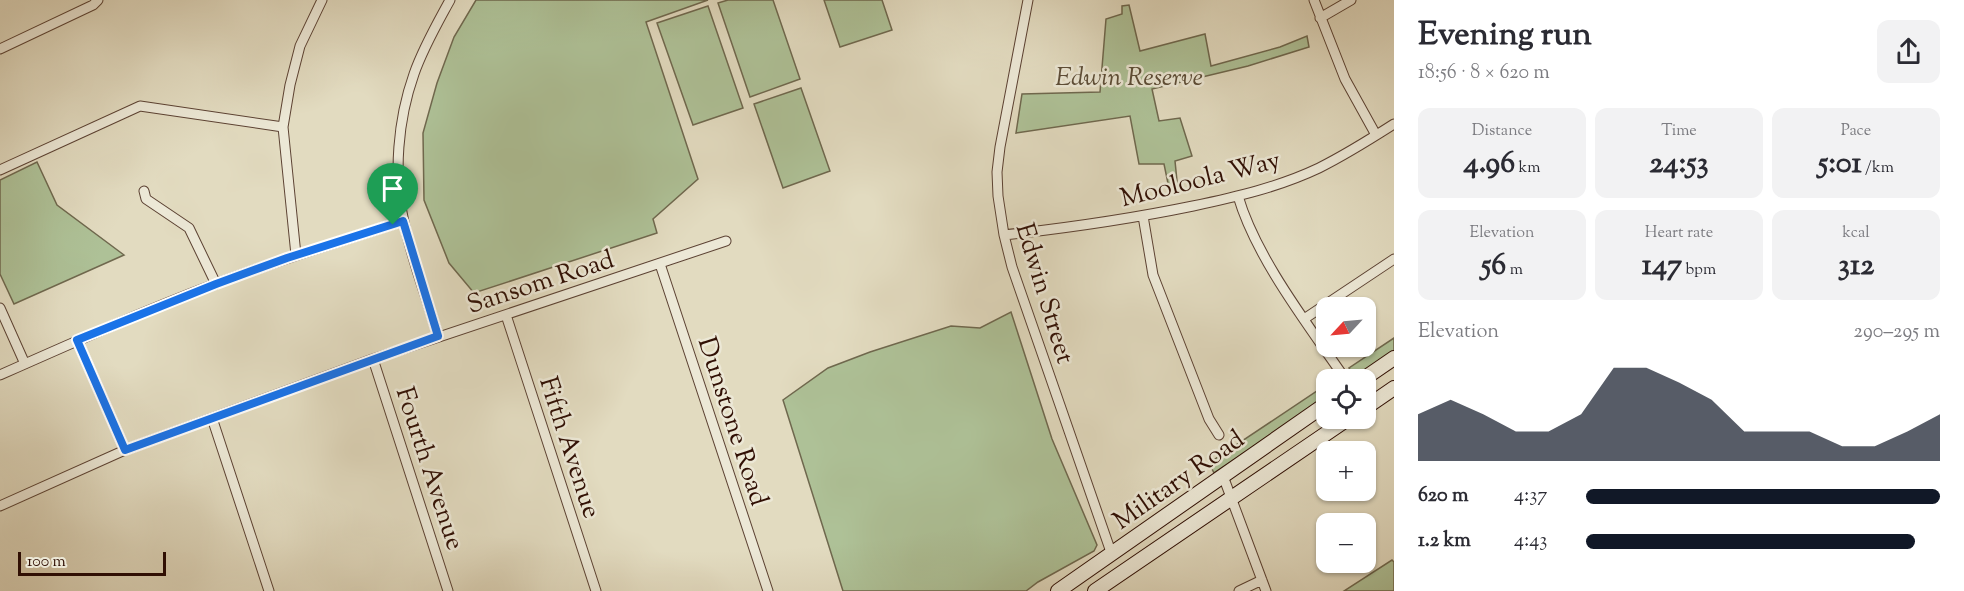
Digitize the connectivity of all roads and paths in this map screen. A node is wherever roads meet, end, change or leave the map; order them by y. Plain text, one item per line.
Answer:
1 (98, 0) edge
2 (322, 0) edge
3 (450, 0) edge
4 (1028, 0) edge
5 (1314, 0) edge
6 (1351, 0) edge
7 (1320, 18) junction
8 (0, 49) edge
9 (1394, 124) edge
10 (284, 127) junction
11 (1377, 135) junction
12 (0, 170) edge
13 (144, 191) dead end
14 (1238, 196) junction
15 (1143, 216) junction
16 (403, 221) junction
17 (1004, 236) junction
18 (726, 241) dead end
19 (296, 255) junction
20 (1394, 259) edge
21 (660, 264) junction
22 (216, 284) junction
23 (0, 308) edge
24 (506, 315) junction
25 (1304, 319) junction
26 (438, 336) junction
27 (77, 340) junction
28 (373, 358) junction
29 (1394, 358) edge
30 (25, 364) junction
31 (1338, 369) edge
32 (1376, 370) edge
33 (0, 375) edge
34 (1394, 388) edge
35 (1376, 400) edge
36 (1316, 411) edge
37 (212, 418) junction
38 (1333, 429) edge
39 (1219, 435) dead end
40 (125, 450) junction
41 (1223, 476) junction
42 (1233, 498) junction
43 (0, 506) edge
44 (1112, 555) junction
45 (1262, 580) junction
46 (269, 591) edge
47 (448, 591) edge
48 (596, 591) edge
49 (768, 591) edge
50 (1058, 591) edge
51 (1095, 591) edge
52 (1239, 591) edge
53 (1266, 591) edge

1 - 8 street
2 - 10 street
3 - 16 street
4 - 17 street, Edwin Street
5 - 7 street
6 - 7 street
7 - 11 street
9 - 11 street, Mooloola Way
10 - 12 street
10 - 19 street
11 - 14 street, Mooloola Way
13 - 22 street
14 - 15 street, Mooloola Way
14 - 25 street
15 - 17 street, Mooloola Way
15 - 39 street
16 - 19 street
16 - 26 street
17 - 44 street, Edwin Street
18 - 21 street, Sansom Road
19 - 22 street
20 - 25 street
21 - 24 street, Sansom Road
21 - 49 street, Dunstone Road
22 - 27 street
23 - 30 street
24 - 26 street, Sansom Road
24 - 48 street, Fifth Avenue
25 - 31 street
26 - 28 street, Sansom Road
27 - 30 street
27 - 40 street
28 - 37 street, Sansom Road
28 - 47 street, Fourth Avenue
29 - 32 main road
30 - 33 street
34 - 35 main road
36 - 41 main road, Military Road
37 - 40 street, Sansom Road
37 - 46 street
38 - 42 main road, Military Road
40 - 43 street, Sansom Road
41 - 42 street
41 - 44 main road, Military Road
42 - 45 street
42 - 51 main road, Military Road
44 - 50 main road, Military Road
45 - 52 street
45 - 53 street

